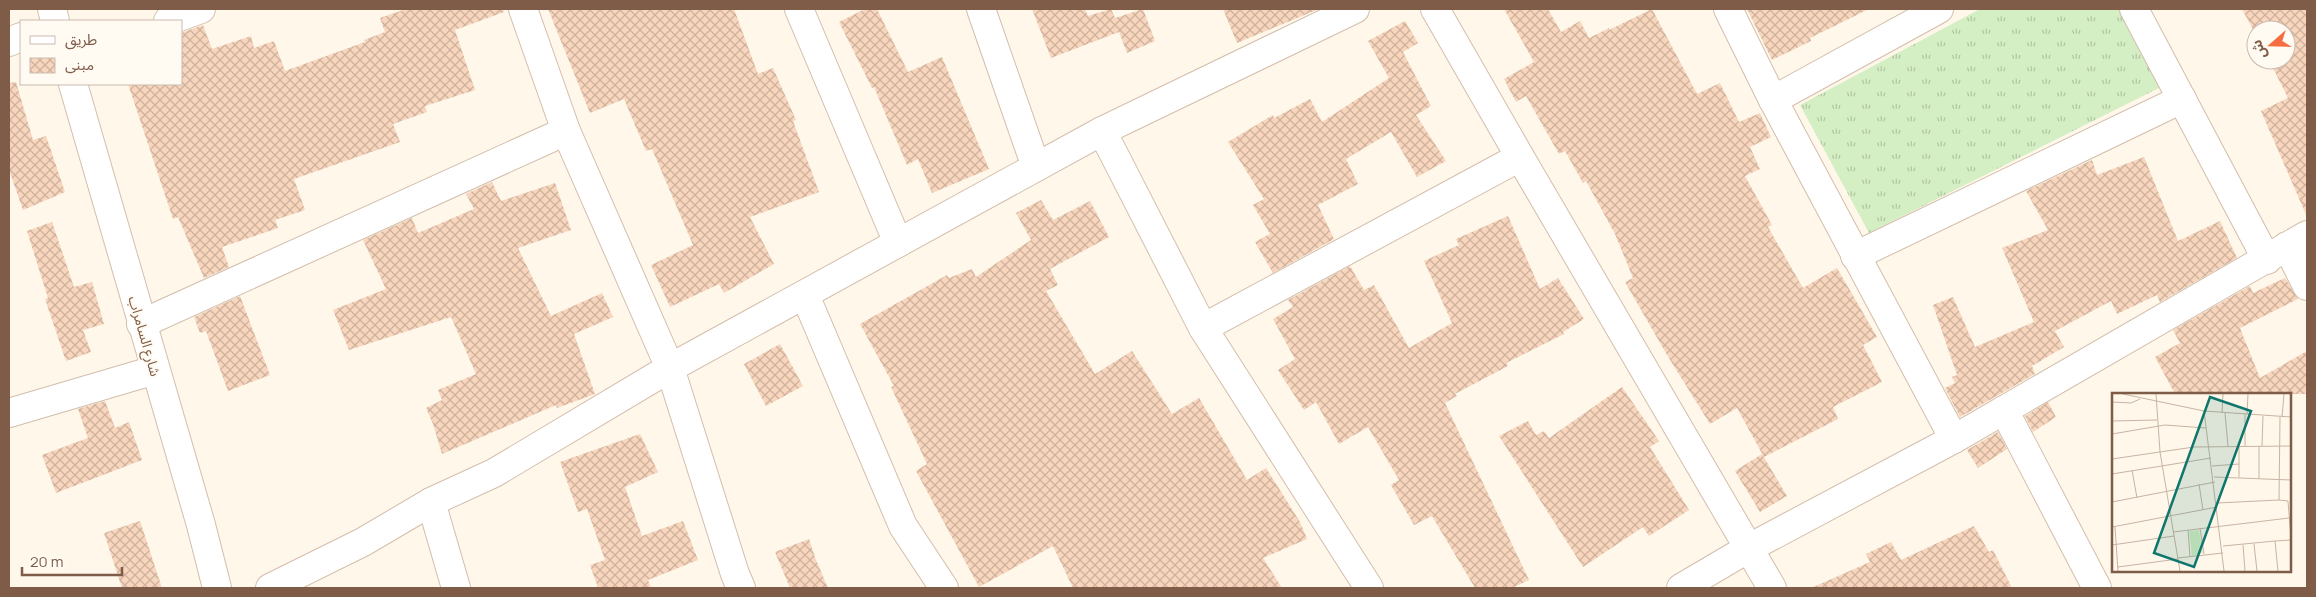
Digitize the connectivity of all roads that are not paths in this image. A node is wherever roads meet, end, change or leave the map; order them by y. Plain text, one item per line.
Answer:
1 (202, 9) edge
2 (523, 9) edge
3 (799, 9) edge
4 (981, 9) edge
5 (1355, 9) edge
6 (1436, 9) edge
7 (1728, 9) edge
8 (1939, 9) edge
9 (2134, 9) edge
10 (171, 20) edge
11 (73, 85) edge
12 (2182, 99) junction
13 (1773, 100) junction
14 (566, 131) junction
15 (1102, 131) junction
16 (1520, 157) junction
17 (1036, 167) junction
18 (898, 243) junction
19 (2287, 247) edge
20 (1855, 256) junction
21 (2307, 286) edge
22 (804, 296) junction
23 (141, 324) junction
24 (1203, 328) junction
25 (670, 368) junction
26 (155, 370) junction
27 (2004, 410) junction
28 (9, 414) edge
29 (1954, 439) junction
30 (431, 502) junction
31 (1749, 548) junction
32 (217, 588) edge
33 (270, 588) edge
34 (456, 588) edge
35 (742, 588) edge
36 (944, 588) edge
37 (1369, 588) edge
38 (1681, 588) edge
39 (1772, 588) edge
40 (2096, 588) edge

1 - 10 street
2 - 14 street
3 - 18 street
4 - 17 street
5 - 15 street
6 - 16 street
7 - 13 street
8 - 13 street
9 - 12 street
11 - 23 street, شارع السامراب
12 - 19 street
12 - 20 street
13 - 20 street
14 - 23 street
14 - 25 street
15 - 17 street
15 - 24 street
16 - 24 street
16 - 31 street
17 - 18 street
18 - 22 street
19 - 21 street
19 - 27 street
20 - 29 street
22 - 25 street
22 - 36 street
23 - 26 street, شارع السامراب
24 - 37 street
25 - 30 street
25 - 35 street
26 - 28 street
26 - 32 street, شارع السامراب
27 - 29 street
27 - 40 street
29 - 31 street
30 - 33 street
30 - 34 street
31 - 38 street
31 - 39 street

